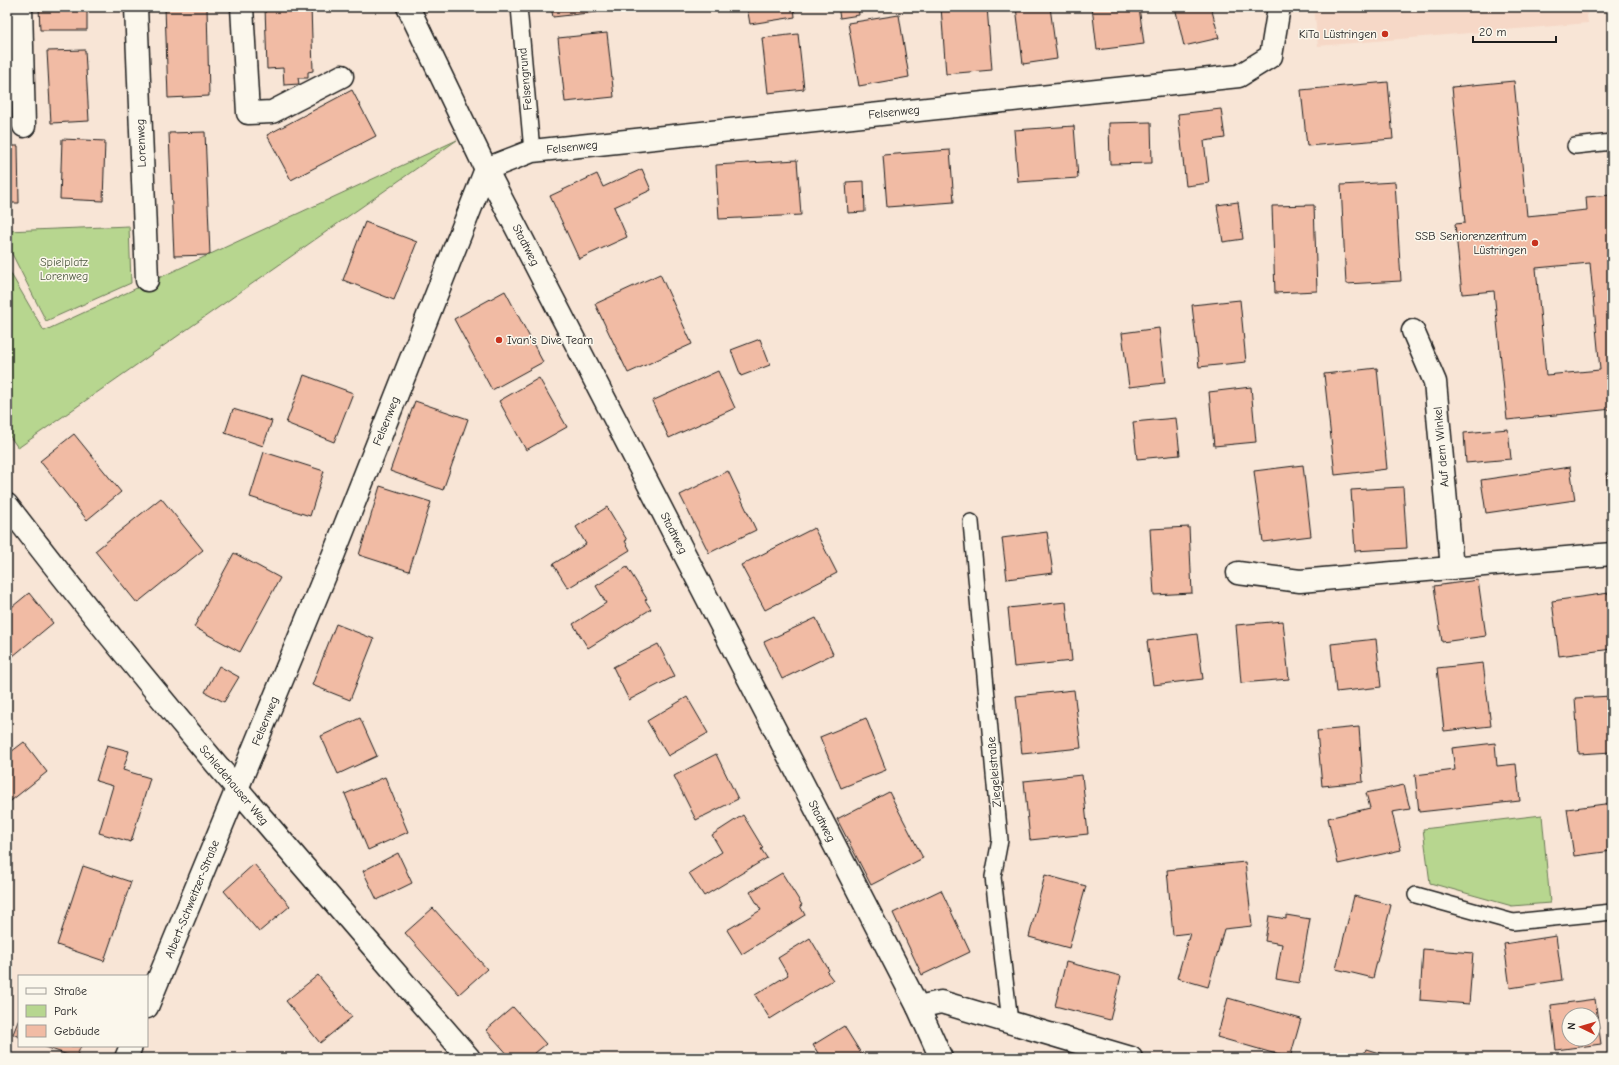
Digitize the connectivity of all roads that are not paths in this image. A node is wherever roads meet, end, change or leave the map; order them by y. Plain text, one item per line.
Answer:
1 (21, 7) edge
2 (136, 7) edge
3 (242, 7) edge
4 (408, 7) edge
5 (519, 7) edge
6 (1280, 7) edge
7 (342, 76) dead end
8 (24, 126) dead end
9 (1612, 142) edge
10 (1575, 146) dead end
11 (532, 151) junction
12 (486, 169) junction
13 (147, 280) dead end
14 (1413, 331) dead end
15 (7, 505) edge
16 (971, 522) dead end
17 (1612, 554) edge
18 (1452, 568) junction
19 (1238, 573) dead end
20 (237, 790) junction
21 (1416, 895) dead end
22 (1612, 912) edge
23 (148, 1006) edge
24 (918, 1007) junction
25 (1010, 1022) junction
26 (131, 1047) edge
27 (126, 1058) edge
28 (469, 1058) edge
29 (941, 1058) edge
30 (1131, 1058) edge

1 - 8 street
2 - 13 street, Lorenweg
3 - 7 street
4 - 12 street, Stadtweg
5 - 11 lane, Felsengrund
6 - 11 street, Felsenweg
9 - 10 lane
11 - 12 street, Felsenweg
12 - 20 street, Felsenweg
12 - 24 street, Stadtweg
14 - 18 street, Auf dem Winkel
15 - 20 street, Schledehauser Weg
16 - 25 lane, Ziegeleistraße
17 - 18 street
18 - 19 street
20 - 23 street, Albert-Schweitzer-Straße
20 - 28 street, Schledehauser Weg
21 - 22 lane
24 - 25 street
24 - 29 street, Stadtweg
25 - 30 street
26 - 27 street

